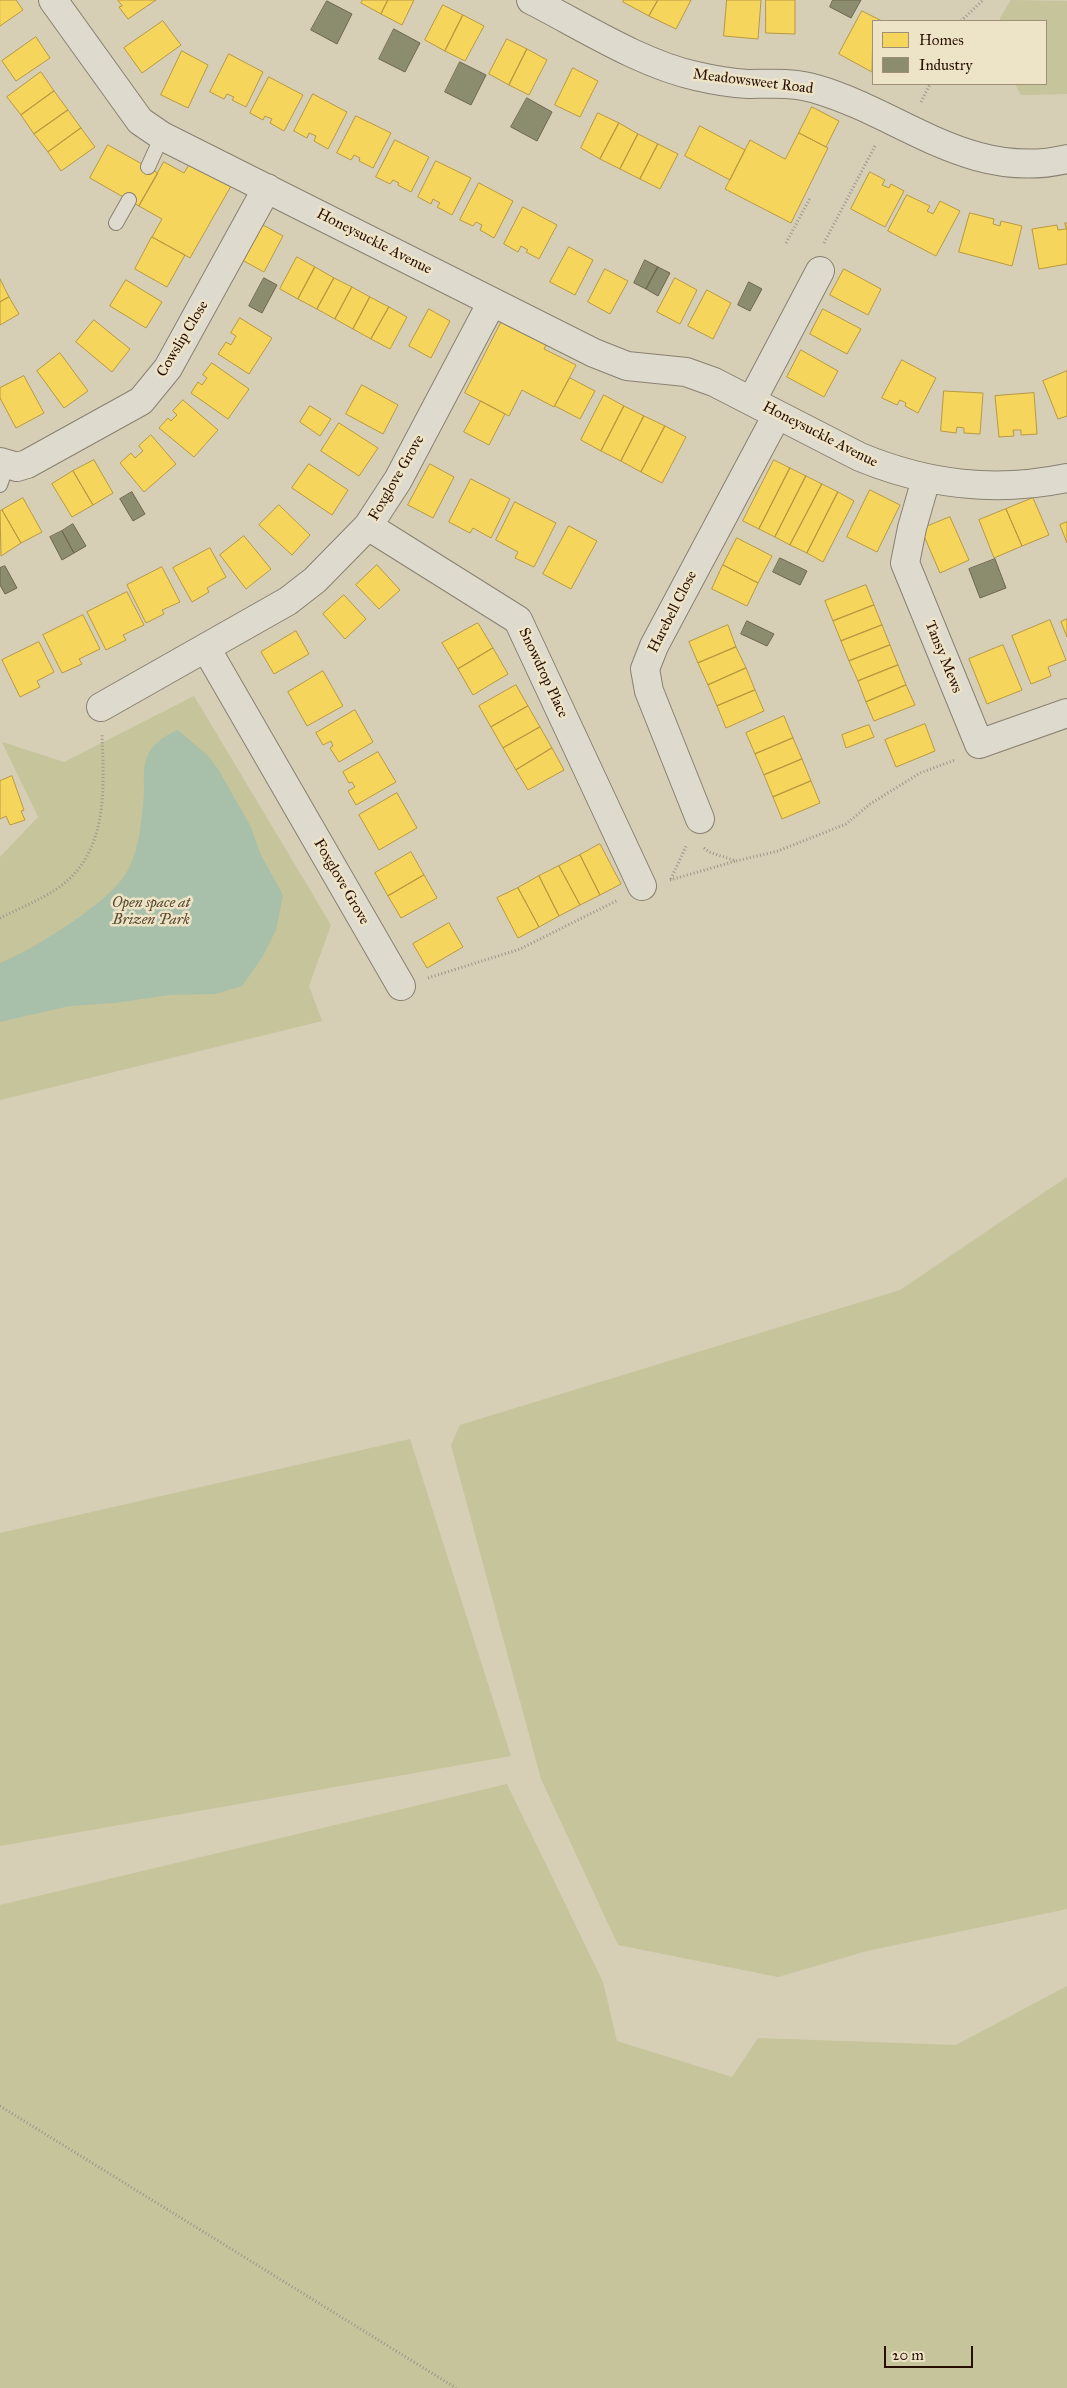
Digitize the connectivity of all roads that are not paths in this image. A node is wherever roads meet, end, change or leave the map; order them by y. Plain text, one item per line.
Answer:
1 (53, 0) edge
2 (531, 0) edge
3 (162, 136) junction
4 (1067, 159) edge
5 (148, 167) dead end
6 (267, 188) junction
7 (129, 200) dead end
8 (116, 223) dead end
9 (820, 272) dead end
10 (492, 302) junction
11 (752, 400) junction
12 (777, 415) junction
13 (2, 471) edge
14 (1067, 478) edge
15 (926, 480) junction
16 (368, 526) junction
17 (206, 648) junction
18 (101, 707) road end
19 (1067, 713) edge
20 (696, 828) road end
21 (642, 886) road end
22 (401, 986) road end

1 - 3 street, Honeysuckle Avenue
2 - 4 street, Meadowsweet Road
3 - 5 lane
3 - 6 street, Honeysuckle Avenue
6 - 10 street, Honeysuckle Avenue
6 - 13 street, Cowslip Close
7 - 8 lane
9 - 11 street, Honeysuckle Avenue
10 - 11 street, Honeysuckle Avenue
10 - 16 street, Foxglove Grove
11 - 12 street, Honeysuckle Avenue
12 - 15 street, Honeysuckle Avenue
12 - 20 street, Harebell Close
14 - 15 street, Honeysuckle Avenue
15 - 19 street, Tansy Mews
16 - 17 street, Foxglove Grove
16 - 21 street, Snowdrop Place
17 - 18 street, Foxglove Grove
17 - 22 street, Foxglove Grove

